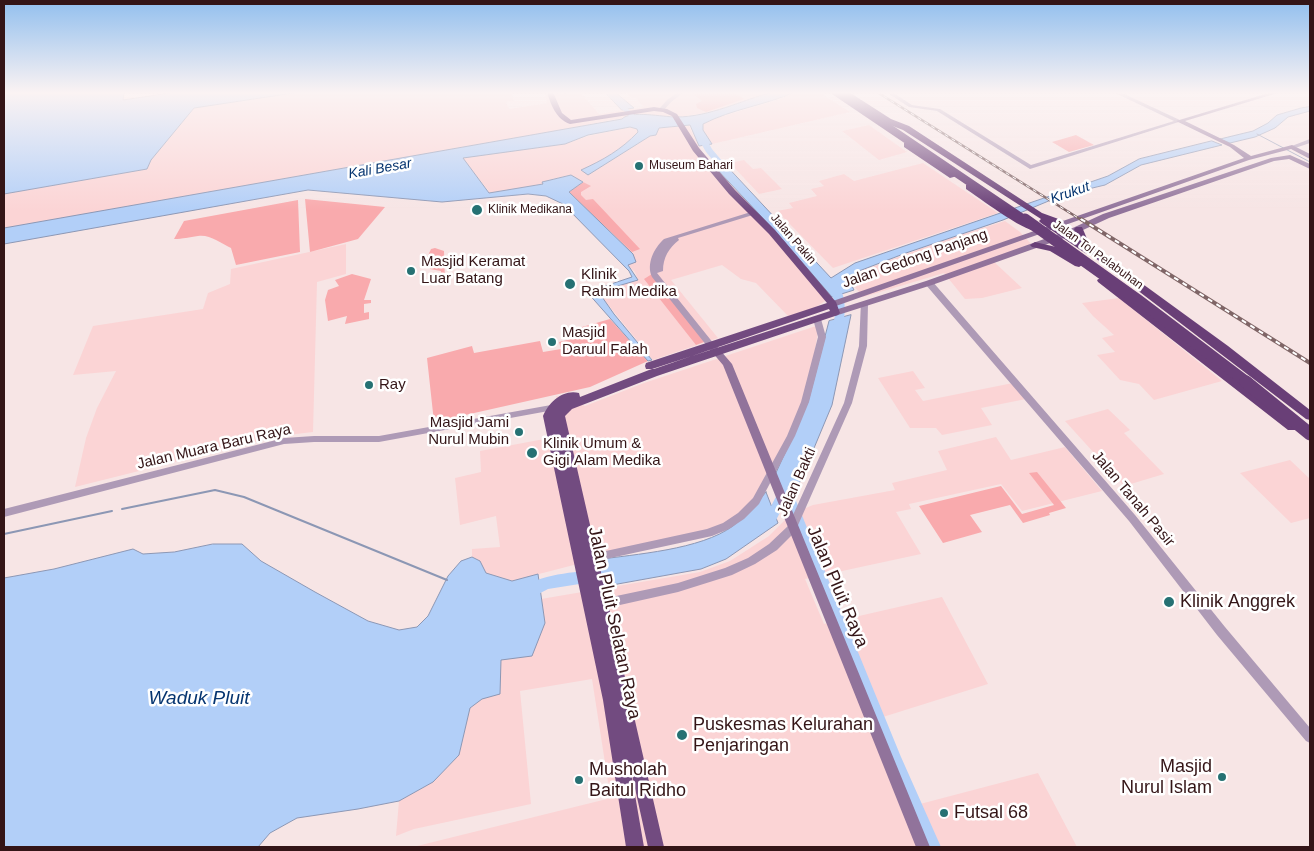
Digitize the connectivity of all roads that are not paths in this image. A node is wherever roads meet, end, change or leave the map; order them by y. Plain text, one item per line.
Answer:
1 (683, 132) edge
2 (890, 132) edge
3 (896, 132) edge
4 (904, 132) edge
5 (912, 132) edge
6 (973, 132) edge
7 (1144, 132) edge
8 (1202, 132) edge
9 (1310, 141) edge
10 (1230, 145) junction
11 (1284, 149) junction
12 (1310, 157) edge
13 (1247, 159) junction
14 (1310, 167) edge
15 (1155, 190) junction
16 (1164, 196) junction
17 (756, 214) junction
18 (1038, 215) junction
19 (1019, 221) junction
20 (1061, 223) junction
21 (1051, 227) junction
22 (1079, 229) junction
23 (1038, 231) junction
24 (1028, 234) junction
25 (1063, 235) junction
26 (1051, 239) junction
27 (1035, 245) junction
28 (1108, 263) junction
29 (1079, 264) junction
30 (925, 271) junction
31 (932, 281) junction
32 (859, 293) junction
33 (863, 304) junction
34 (836, 308) junction
35 (817, 319) junction
36 (694, 321) junction
37 (716, 346) junction
38 (556, 410) junction
39 (1310, 416) edge
40 (1310, 426) edge
41 (1310, 434) edge
42 (1310, 440) edge
43 (774, 469) junction
44 (4, 513) edge
45 (792, 522) junction
46 (589, 560) junction
47 (598, 601) junction
48 (1310, 738) edge
49 (635, 847) edge
50 (656, 847) edge
51 (923, 847) edge

1 - 17 highway, Jalan Pakin
2 - 19 highway, bridge
3 - 41 highway, Jalan Tol Pelabuhan, bridge
4 - 40 highway, Jalan Tol Pelabuhan
5 - 18 highway
6 - 7 street
8 - 10 main road
9 - 11 street
10 - 11 main road
10 - 13 main road
11 - 12 main road
11 - 13 main road, Jalan Gedong Panjang
13 - 15 main road, Jalan Gedong Panjang
14 - 16 main road, Jalan Gedong Panjang
15 - 16 main road
15 - 20 main road, Jalan Gedong Panjang
16 - 22 main road, Jalan Gedong Panjang
17 - 34 highway, Jalan Pakin
17 - 36 street
18 - 20 highway
18 - 21 highway
19 - 23 highway
19 - 24 highway
20 - 21 main road, Jalan Gedong Panjang
21 - 23 main road, Jalan Gedong Panjang
21 - 25 highway
22 - 25 main road, Jalan Gedong Panjang
22 - 28 highway
23 - 24 main road, Jalan Gedong Panjang
23 - 26 highway
24 - 30 main road, Jalan Gedong Panjang
25 - 26 main road, Jalan Gedong Panjang
25 - 28 highway
26 - 27 main road, Jalan Gedong Panjang
26 - 29 highway
27 - 29 highway
27 - 31 main road, Jalan Gedong Panjang
28 - 39 highway
29 - 42 highway
30 - 31 main road
30 - 32 main road, Jalan Gedong Panjang
31 - 33 main road, Jalan Gedong Panjang
31 - 48 street, Jalan Tanah Pasir
32 - 33 main road
32 - 34 main road, Jalan Gedong Panjang
33 - 34 main road, Jalan Gedong Panjang
33 - 45 street, Jalan Bakti
34 - 35 highway, Jalan Gedong Panjang
34 - 37 highway, Jalan Gedong Panjang
35 - 37 highway, Jalan Gedong Panjang
35 - 43 street, Jalan Bakti
36 - 37 street
36 - 37 street
37 - 38 highway, Jalan Gedong Panjang
37 - 43 main road, Jalan Pluit Raya
38 - 44 street, Jalan Muara Baru Raya
38 - 46 highway, Jalan Pluit Selatan Raya
43 - 45 main road, Jalan Pluit Raya
43 - 46 street, Jalan Bakti
45 - 47 street, Jalan Bakti
45 - 51 main road, Jalan Pluit Raya
46 - 47 highway, Jalan Pluit Selatan Raya
47 - 49 highway, Jalan Pluit Selatan Raya
47 - 50 highway, Jalan Pluit Selatan Raya

